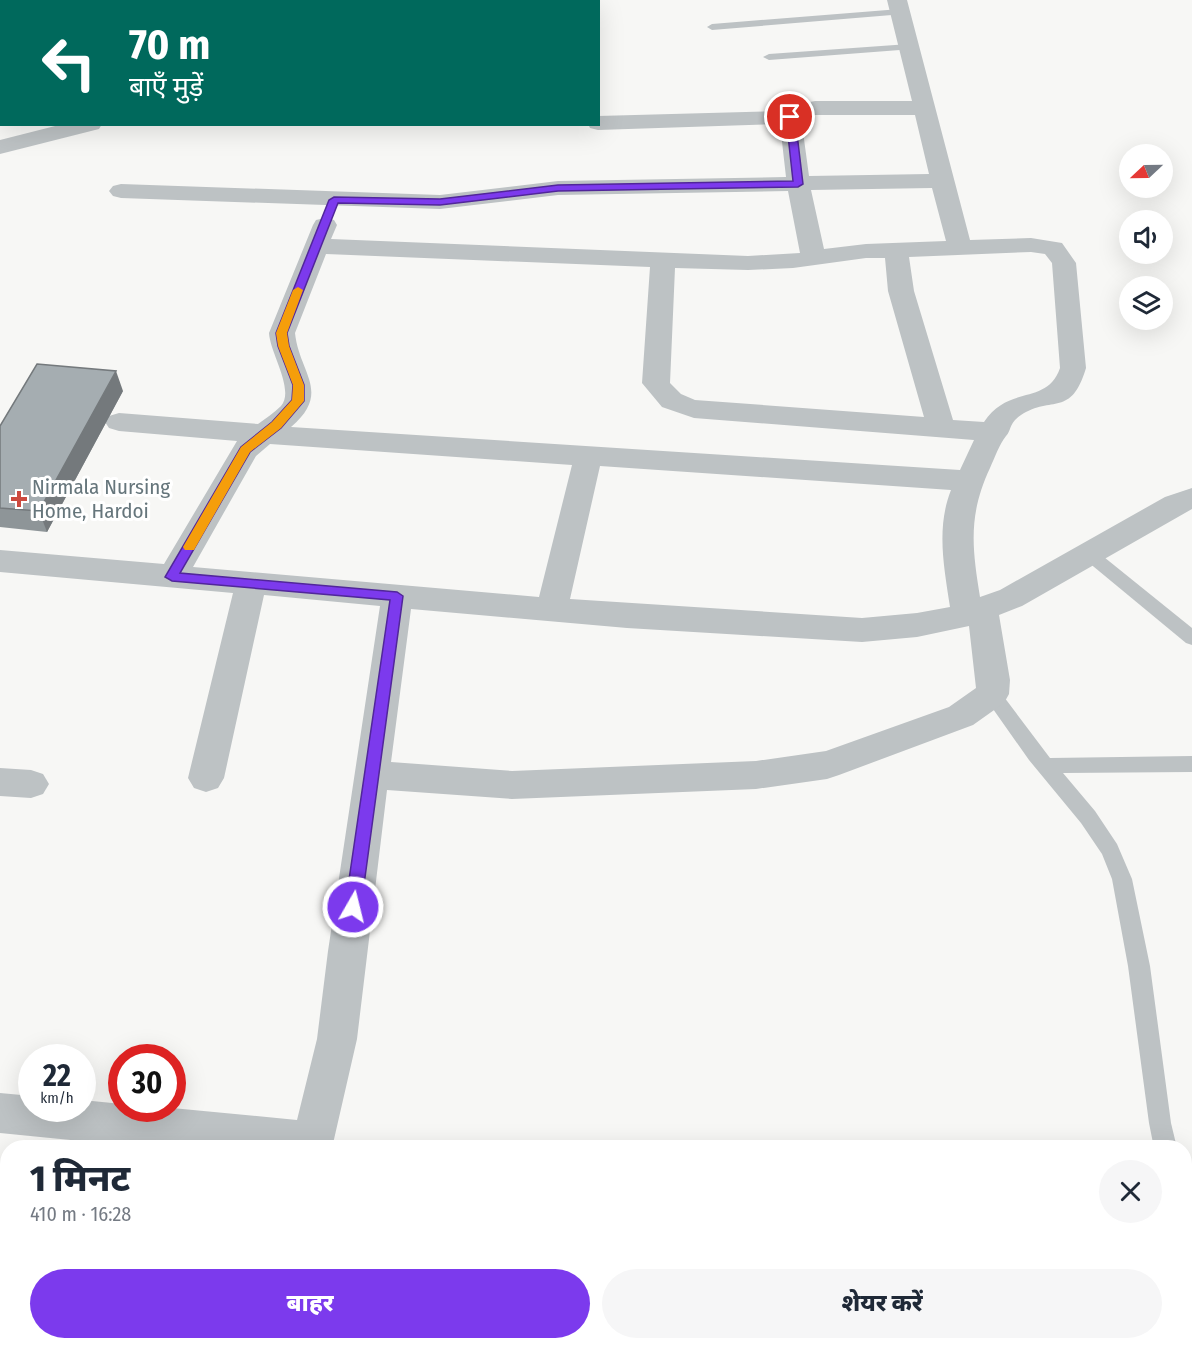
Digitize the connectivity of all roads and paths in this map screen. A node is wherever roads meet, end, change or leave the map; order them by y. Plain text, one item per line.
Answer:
1 (898, 6) edge
2 (712, 27) dead end
3 (909, 47) junction
4 (769, 57) dead end
5 (925, 108) junction
6 (790, 117) junction
7 (600, 123) edge
8 (83, 126) edge
9 (0, 147) edge
10 (941, 181) junction
11 (798, 184) junction
12 (121, 191) dead end
13 (334, 200) junction
14 (316, 246) junction
15 (960, 247) junction
16 (896, 250) junction
17 (813, 257) junction
18 (663, 259) junction
19 (119, 422) dead end
20 (941, 428) junction
21 (995, 432) junction
22 (263, 435) junction
23 (588, 456) junction
24 (970, 481) junction
25 (1192, 498) edge
26 (1088, 553) junction
27 (0, 561) edge
28 (172, 577) junction
29 (251, 584) junction
30 (397, 596) junction
31 (552, 610) junction
32 (974, 612) junction
33 (1192, 638) edge
34 (992, 694) junction
35 (1192, 764) edge
36 (1045, 766) junction
37 (371, 775) junction
38 (206, 778) dead end
39 (0, 1113) edge
40 (263, 1140) edge
41 (313, 1140) edge
42 (1164, 1140) edge

1 - 2 lane
1 - 3 street
3 - 4 lane
3 - 5 street
5 - 6 street
5 - 10 street
6 - 7 street
6 - 11 street
8 - 9 street
10 - 11 street
10 - 15 street
11 - 13 street
11 - 17 street
12 - 13 street
13 - 14 street
14 - 18 street
14 - 22 street
15 - 16 street
15 - 21 street
16 - 17 street
16 - 20 street
17 - 18 street
18 - 20 street
19 - 22 street
20 - 21 street
21 - 24 street
22 - 23 street
22 - 28 street
23 - 24 street
23 - 31 street
24 - 32 street
25 - 26 street
26 - 32 street
26 - 33 lane
27 - 28 street
28 - 29 street
29 - 30 street
29 - 38 street
30 - 31 street
30 - 37 street
31 - 32 street
32 - 34 street
34 - 36 lane
34 - 37 street
35 - 36 lane
36 - 42 lane
37 - 41 street
39 - 40 street

